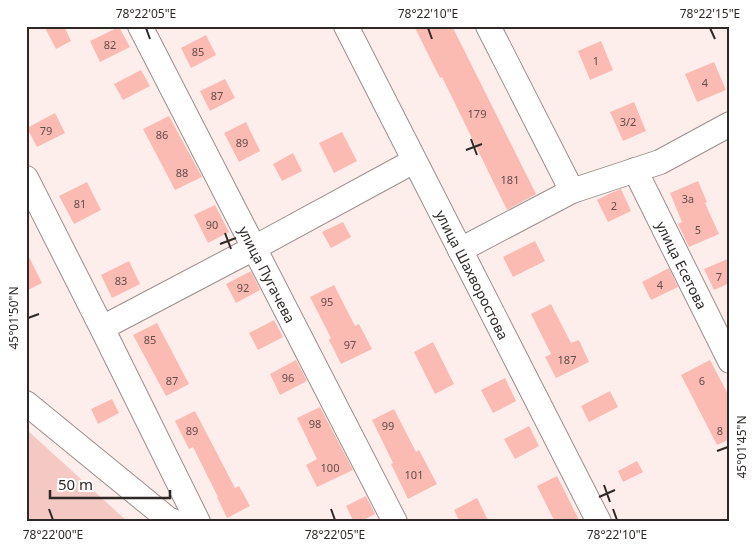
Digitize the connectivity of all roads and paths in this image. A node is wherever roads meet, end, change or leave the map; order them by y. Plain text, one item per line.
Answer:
1 (140, 26) edge
2 (346, 26) edge
3 (488, 26) edge
4 (730, 124) edge
5 (414, 161) junction
6 (634, 170) junction
7 (26, 178) edge
8 (572, 191) junction
9 (254, 248) junction
10 (460, 250) junction
11 (102, 328) junction
12 (730, 361) edge
13 (26, 403) edge
14 (175, 522) edge
15 (198, 522) edge
16 (395, 522) edge
17 (599, 522) edge

1 - 9 street, улица Пугачева
2 - 5 street, улица Шахворостова
3 - 8 street
4 - 6 street
5 - 9 street
5 - 10 street, улица Шахворостова
6 - 8 street
6 - 12 street, улица Есетова
7 - 11 street
8 - 10 street
9 - 11 street
9 - 16 street, улица Пугачева
10 - 17 street, улица Шахворостова
11 - 15 street
13 - 14 street

